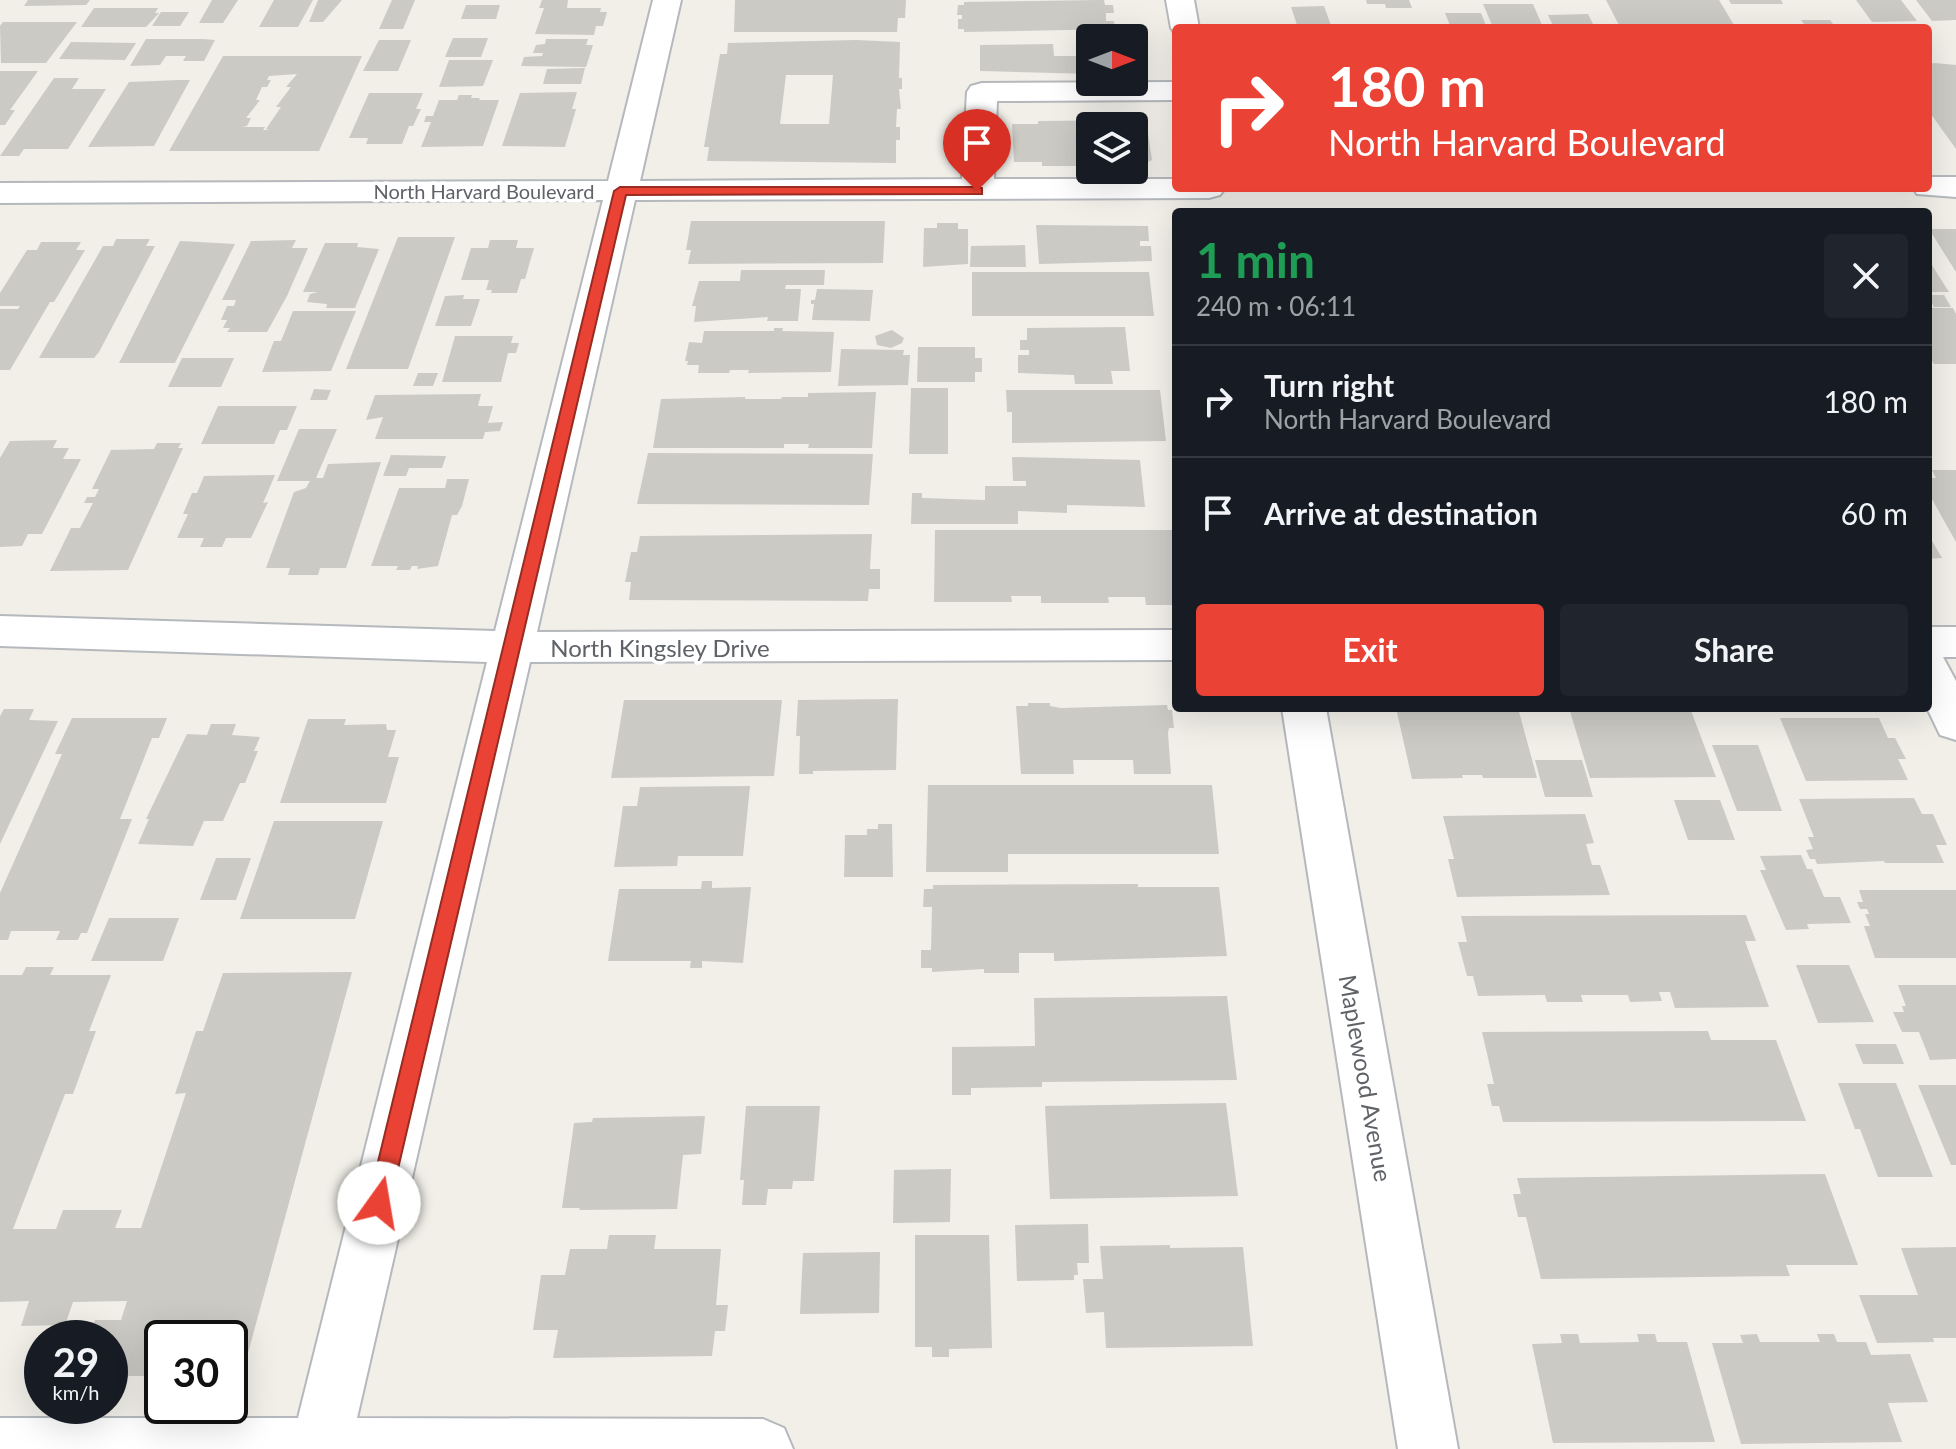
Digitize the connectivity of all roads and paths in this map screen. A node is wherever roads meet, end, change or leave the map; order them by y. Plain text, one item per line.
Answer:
1 (667, 0) edge
2 (1180, 0) edge
3 (1184, 24) edge
4 (1172, 91) edge
5 (1932, 187) edge
6 (1956, 187) edge
7 (1172, 188) edge
8 (620, 191) junction
9 (977, 191) junction
10 (0, 193) edge
11 (0, 631) edge
12 (1932, 642) edge
13 (1956, 642) edge
14 (1172, 645) edge
15 (511, 647) junction
16 (1932, 676) edge
17 (1305, 712) edge
18 (1956, 723) edge
19 (0, 1448) edge
20 (320, 1449) edge
21 (763, 1449) edge
22 (1428, 1449) edge

1 - 8 street
2 - 3 street
4 - 9 street
5 - 6 street
7 - 9 street, North Harvard Boulevard
8 - 9 street, North Harvard Boulevard
8 - 10 street, North Harvard Boulevard
8 - 15 street
11 - 15 street, North Kingsley Drive
12 - 13 street
14 - 15 street, North Kingsley Drive
15 - 20 street
16 - 18 street
17 - 22 street, Maplewood Avenue
19 - 20 street
20 - 21 street

